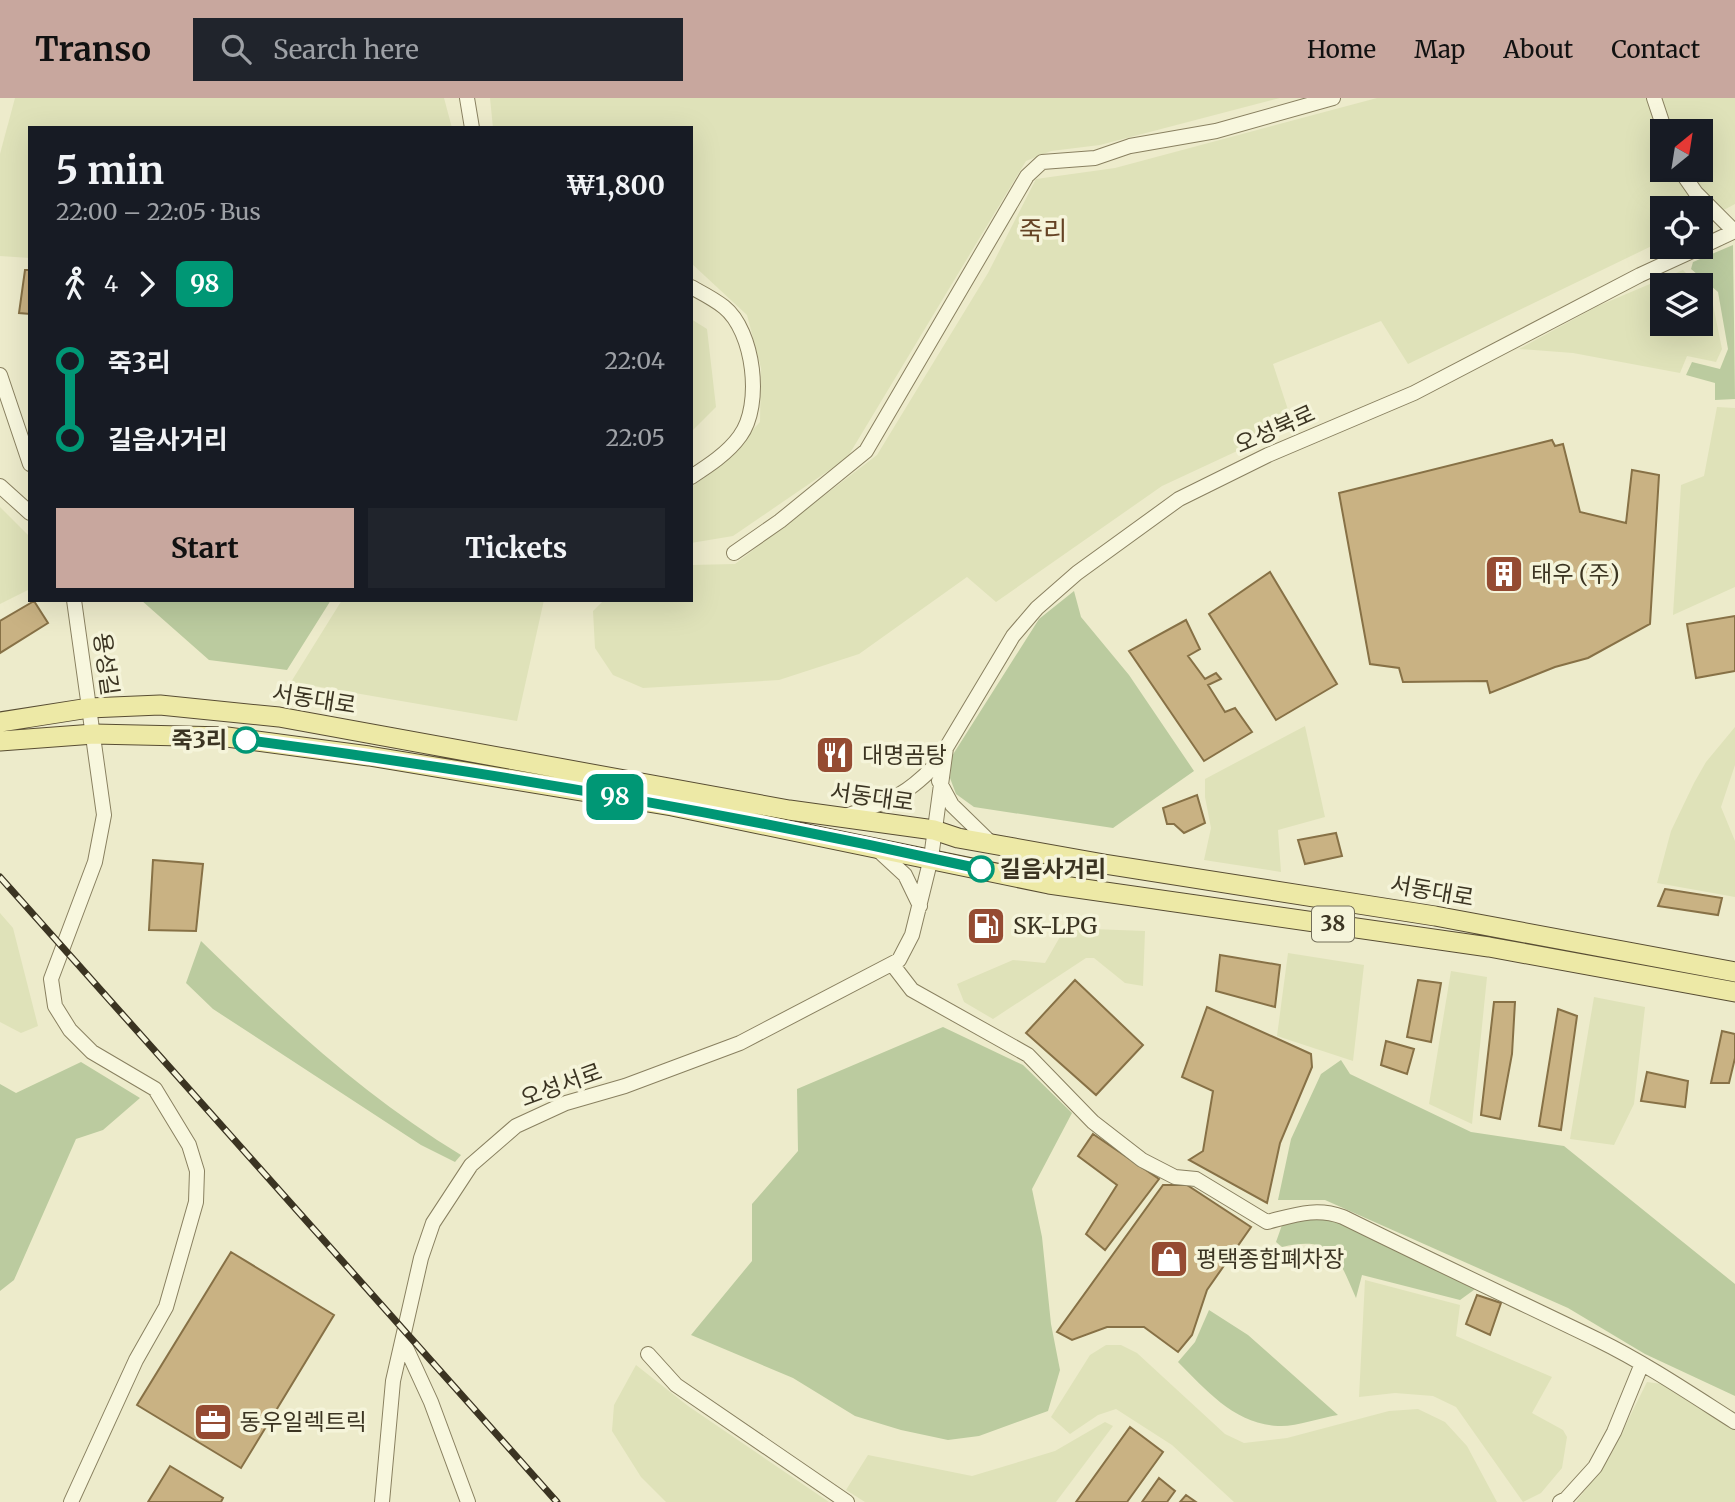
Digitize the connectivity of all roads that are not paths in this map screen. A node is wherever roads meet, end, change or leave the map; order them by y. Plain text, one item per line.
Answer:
1 (467, 98) edge
2 (1333, 98) edge
3 (1654, 98) edge
4 (1661, 119) edge
5 (472, 126) edge
6 (1688, 182) edge
7 (1735, 231) edge
8 (1713, 241) edge
9 (1675, 259) edge
10 (693, 289) edge
11 (0, 375) edge
12 (0, 415) edge
13 (15, 418) junction
14 (28, 458) edge
15 (693, 476) edge
16 (0, 486) edge
17 (28, 511) edge
18 (734, 552) dead end
19 (74, 602) edge
20 (89, 708) junction
21 (0, 722) edge
22 (94, 734) junction
23 (0, 741) edge
24 (944, 752) junction
25 (939, 781) junction
26 (841, 817) junction
27 (934, 830) junction
28 (994, 845) junction
29 (875, 848) junction
30 (931, 858) junction
31 (919, 906) junction
32 (892, 964) junction
33 (1735, 972) edge
34 (1735, 992) edge
35 (403, 1341) junction
36 (648, 1354) dead end
37 (1641, 1366) junction
38 (1735, 1422) edge
39 (71, 1502) edge
40 (382, 1502) edge
41 (468, 1502) edge
42 (847, 1502) edge
43 (1560, 1502) edge

1 - 5 street
2 - 18 street
3 - 4 street
6 - 7 street
7 - 8 street, 오성북로
9 - 24 street, 오성북로
10 - 15 street
11 - 13 street
12 - 13 street
13 - 14 street
16 - 17 street
19 - 20 street, 용성길
20 - 21 main road, 서동대로 / 38
20 - 22 street, 용성길
20 - 26 main road, 서동대로 / 38
22 - 23 main road, 서동대로 / 38
22 - 29 main road, 서동대로 / 38
22 - 39 street, 용성길
24 - 25 street, 오성서로
24 - 26 street
25 - 27 street, 오성서로
25 - 28 street
26 - 27 main road, 서동대로 / 38
27 - 28 main road, 서동대로 / 38
27 - 30 street, 오성서로
28 - 33 main road, 서동대로 / 38
29 - 30 main road, 서동대로 / 38
29 - 31 street
30 - 31 street, 오성서로
30 - 34 main road, 서동대로 / 38
31 - 32 street, 오성서로
32 - 35 street, 오성서로
32 - 37 street
35 - 40 street, 오성서로
35 - 41 street
36 - 42 street
37 - 38 street
37 - 43 street

